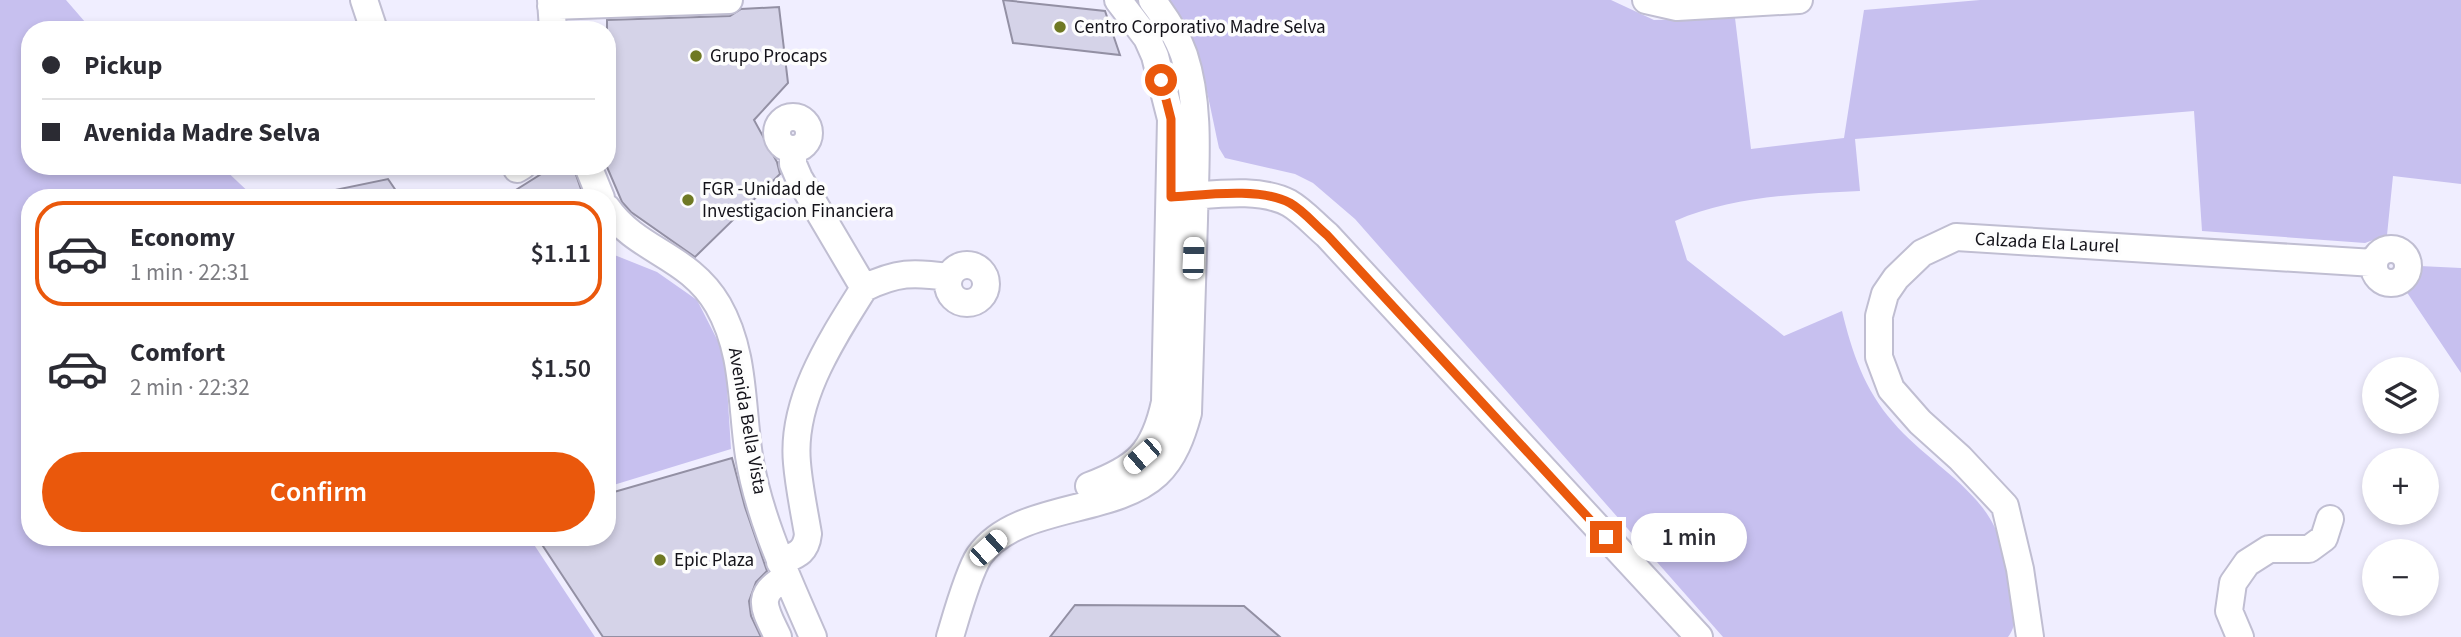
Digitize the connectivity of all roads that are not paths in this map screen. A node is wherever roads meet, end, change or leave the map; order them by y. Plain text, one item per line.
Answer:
1 (365, 0) edge
2 (729, 0) edge
3 (1118, 0) edge
4 (1152, 0) edge
5 (1646, 0) edge
6 (1800, 0) edge
7 (552, 12) edge
8 (371, 21) edge
9 (793, 149) dead end
10 (1182, 197) junction
11 (616, 220) edge
12 (2374, 263) dead end
13 (949, 277) dead end
14 (864, 288) junction
15 (2330, 519) dead end
16 (784, 570) junction
17 (2027, 630) edge
18 (778, 637) edge
19 (813, 637) edge
20 (934, 637) edge
21 (950, 637) edge
22 (1699, 637) edge
23 (2240, 637) edge

1 - 8 street
2 - 7 street
3 - 10 street
4 - 10 street
5 - 6 street
9 - 14 street
10 - 20 street
10 - 21 street
10 - 22 street
11 - 16 street, Avenida Bella Vista
12 - 17 street, Calzada Ela Laurel
13 - 14 street
14 - 16 street
15 - 23 street
16 - 18 street
16 - 19 street, Avenida Bella Vista

